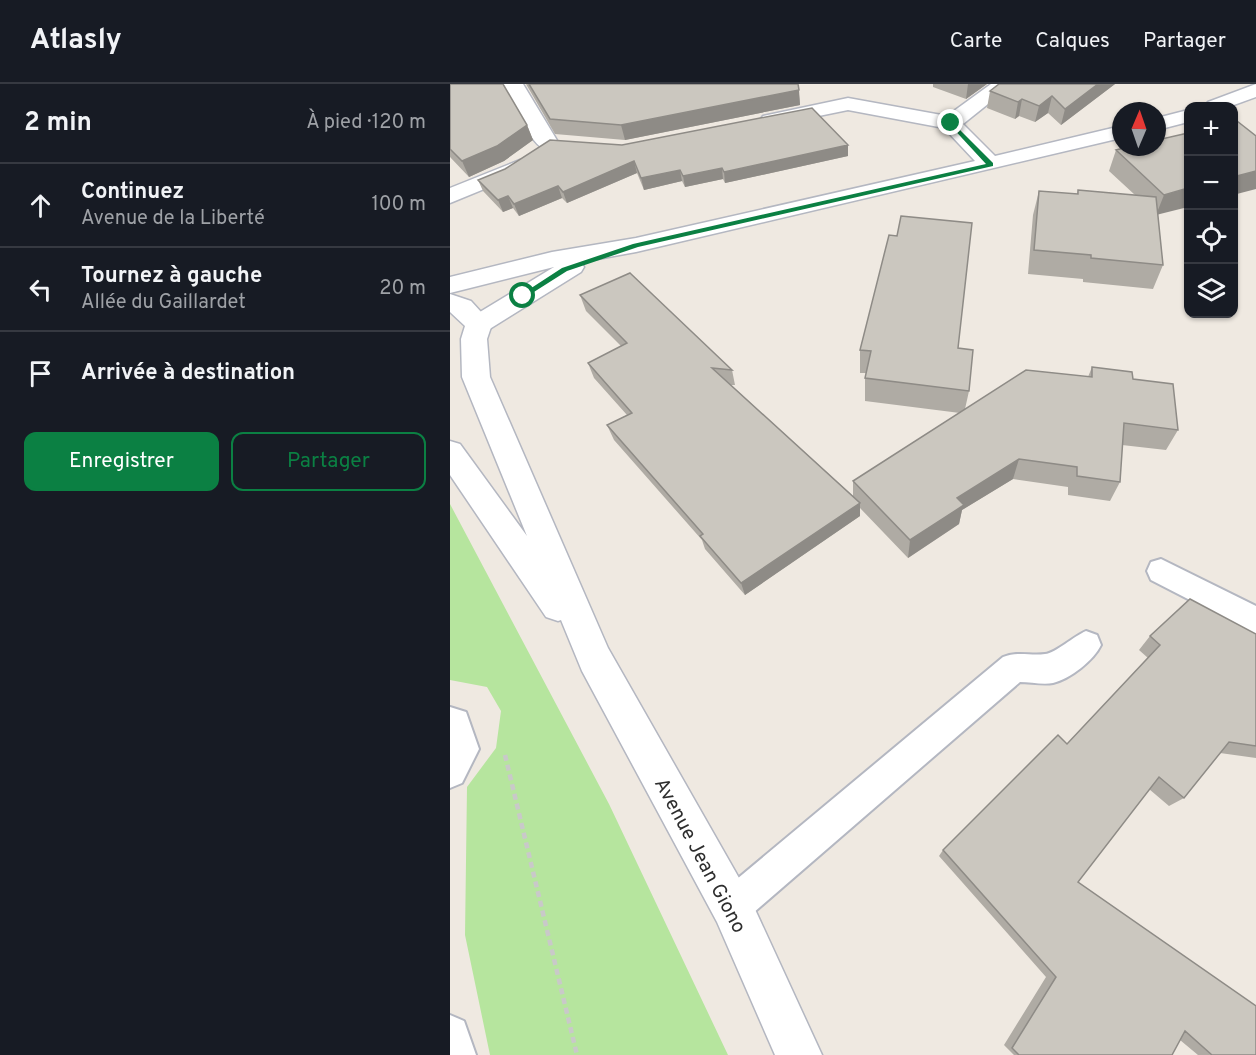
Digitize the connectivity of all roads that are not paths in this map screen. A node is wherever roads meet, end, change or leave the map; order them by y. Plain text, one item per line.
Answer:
1 (513, 84) edge
2 (835, 84) edge
3 (1003, 84) edge
4 (1256, 90) edge
5 (1225, 102) edge
6 (874, 109) junction
7 (1184, 117) edge
8 (1166, 122) edge
9 (754, 123) edge
10 (951, 123) junction
11 (1112, 134) edge
12 (548, 142) junction
13 (570, 144) edge
14 (990, 165) junction
15 (450, 195) edge
16 (636, 245) junction
17 (450, 285) edge
18 (450, 302) edge
19 (468, 338) edge
20 (450, 452) edge
21 (1161, 571) dead end
22 (1256, 621) edge
23 (1086, 645) dead end
24 (595, 659) junction
25 (453, 723) edge
26 (450, 771) edge
27 (732, 907) junction
28 (450, 1035) edge
29 (456, 1055) edge
30 (799, 1055) edge

1 - 12 street
2 - 6 street
3 - 10 street
4 - 5 street
6 - 9 street
6 - 10 street
7 - 8 street
10 - 14 street
11 - 14 street
12 - 13 street
12 - 15 street
14 - 16 street
16 - 17 street
16 - 19 street
18 - 19 street
19 - 24 street, Avenue Jean Giono
20 - 24 street, Avenue Jean Giono
21 - 22 lane
23 - 27 lane
24 - 27 street, Avenue Jean Giono
25 - 26 lane
27 - 30 street, Avenue Jean Giono
28 - 29 lane

